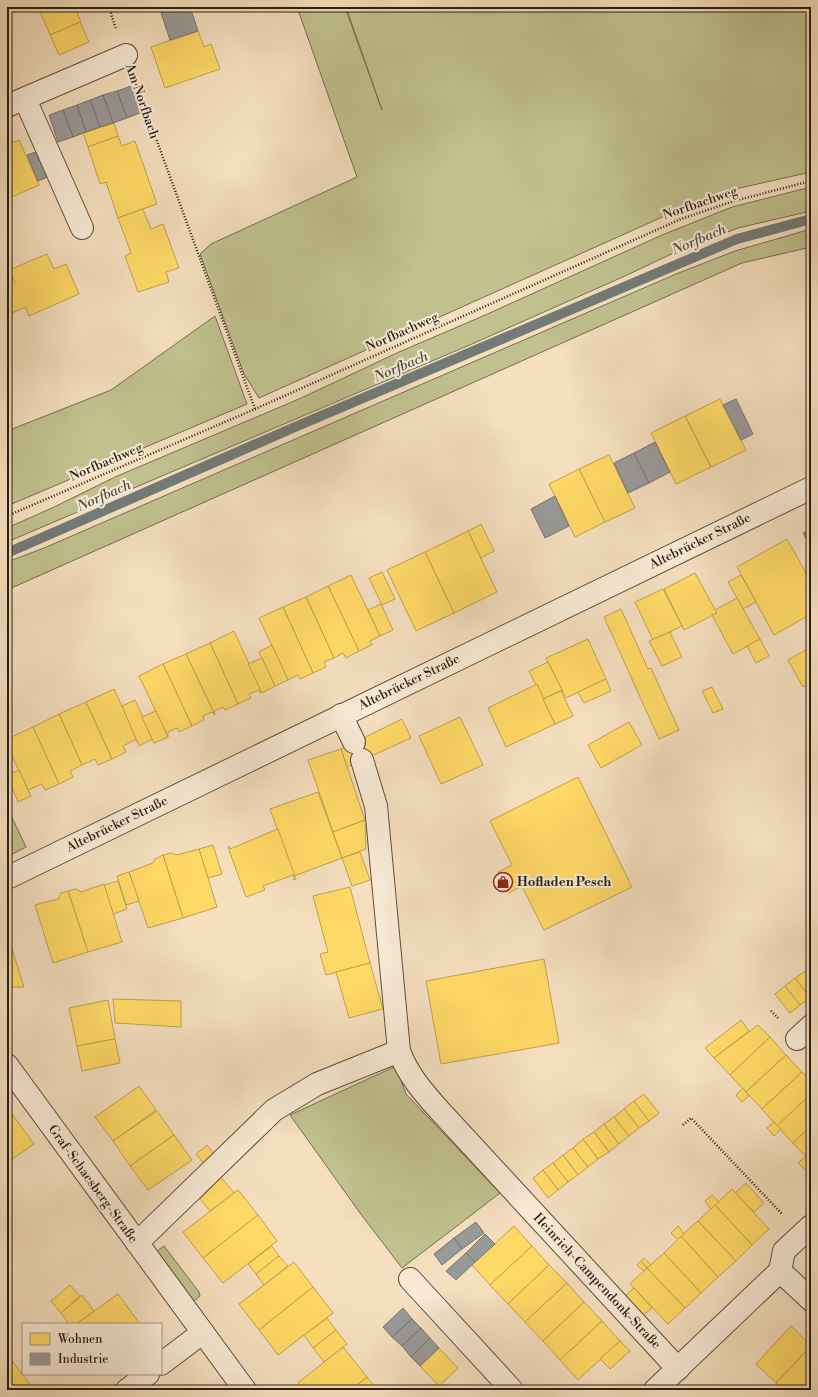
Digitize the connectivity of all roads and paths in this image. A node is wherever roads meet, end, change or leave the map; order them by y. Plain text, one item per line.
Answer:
1 (126, 55) joint
2 (16, 102) edge
3 (811, 182) edge
4 (82, 228) dead end
5 (254, 409) junction
6 (811, 488) edge
7 (7, 516) edge
8 (341, 715) junction
9 (7, 878) edge
10 (399, 1051) junction
11 (7, 1065) edge
12 (683, 1125) dead end
13 (806, 1230) edge
14 (137, 1243) junction
15 (780, 1271) junction
16 (410, 1280) dead end
17 (811, 1300) edge
18 (202, 1333) junction
19 (162, 1363) edge
20 (678, 1369) junction
21 (147, 1375) edge
22 (127, 1390) edge
23 (245, 1390) edge
24 (512, 1390) edge
25 (655, 1390) edge

1 - 2 street, Am Norfbach
1 - 5 path, Am Norfbach
2 - 4 street
3 - 5 path, Norfbachweg
5 - 7 path, Norfbachweg
6 - 8 street, Altebrücker Straße
8 - 9 street, Altebrücker Straße
8 - 10 street, Heinrich-Campendonk-Straße
10 - 14 street
10 - 20 street, Heinrich-Campendonk-Straße
11 - 14 street, Graf-Schaesberg-Straße
12 - 13 path
13 - 15 street
14 - 18 street, Graf-Schaesberg-Straße
15 - 17 street
15 - 20 street
16 - 24 street
18 - 19 street
18 - 23 street, Graf-Schaesberg-Straße
20 - 25 street
21 - 22 street

